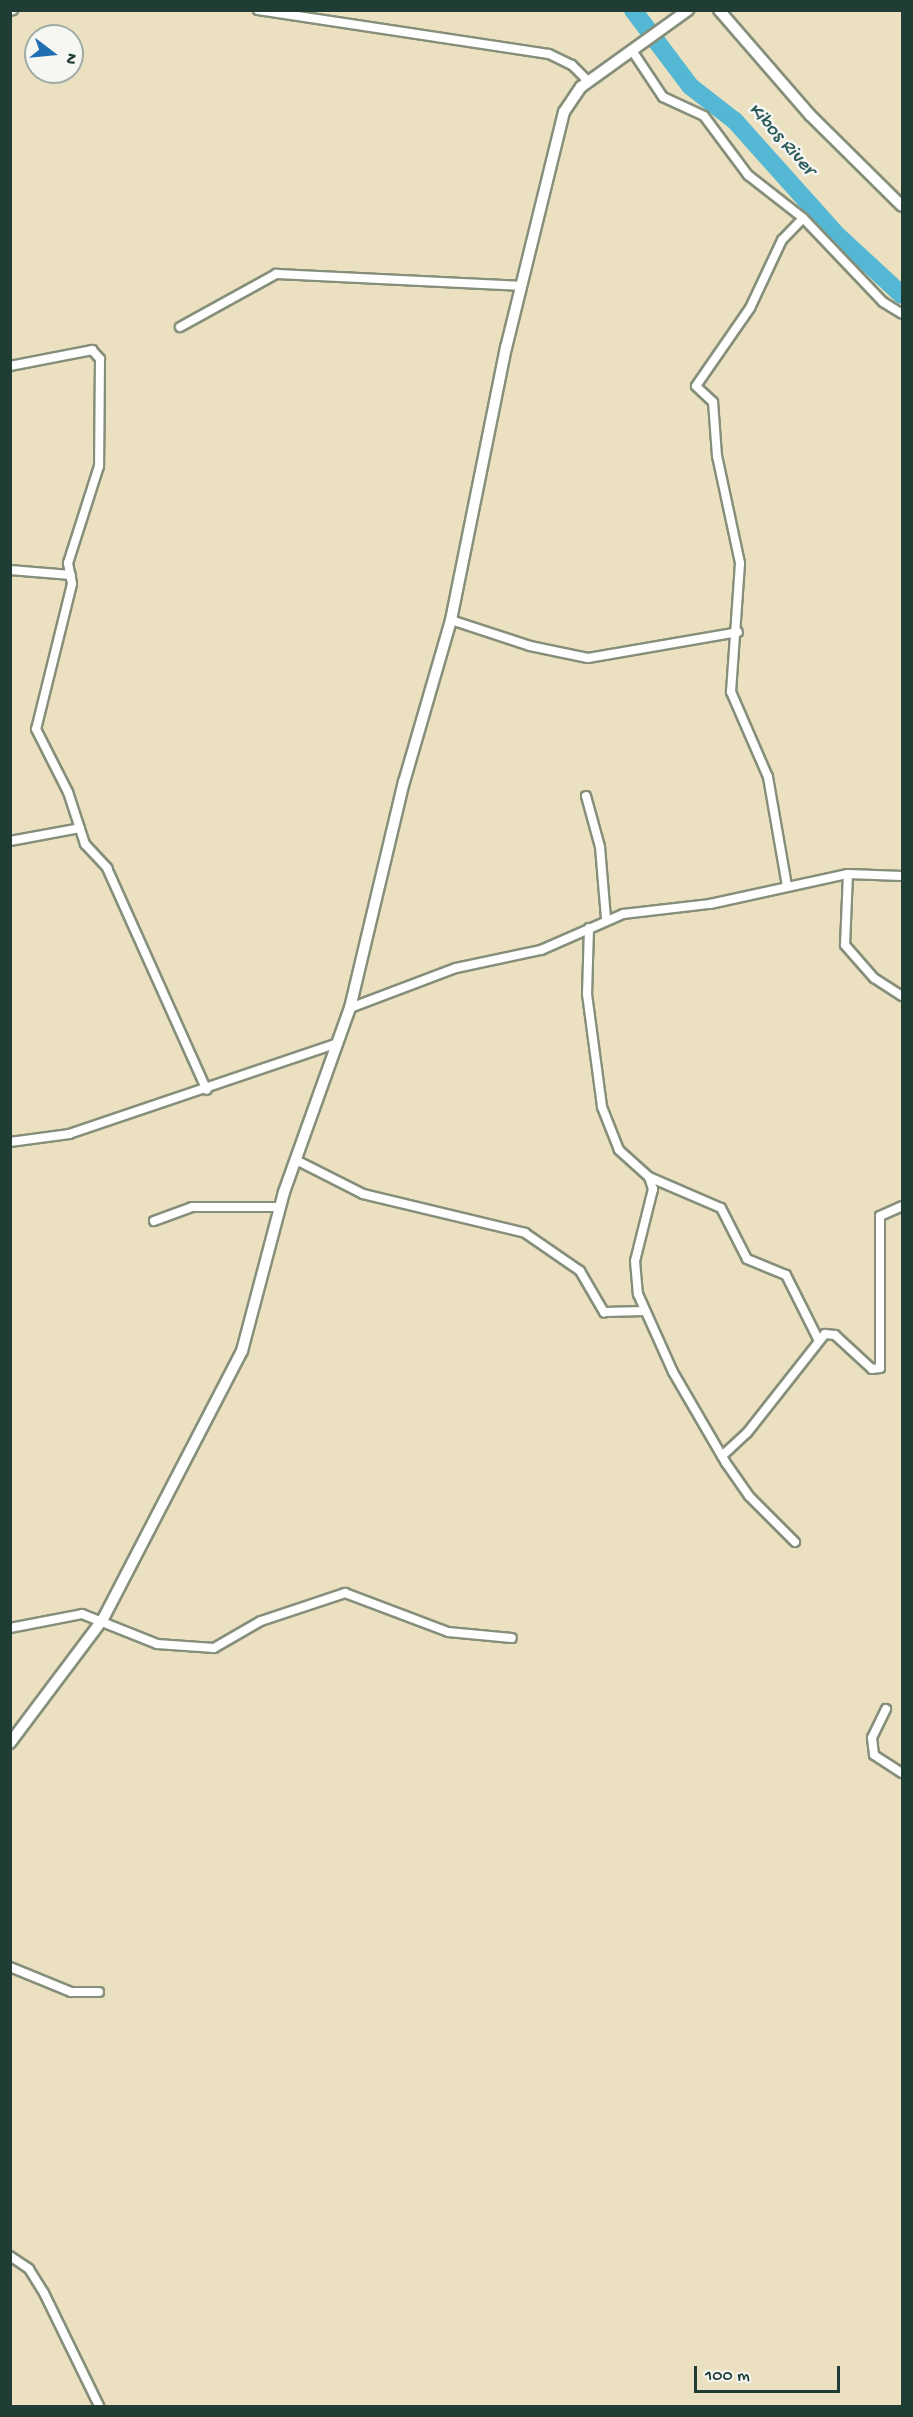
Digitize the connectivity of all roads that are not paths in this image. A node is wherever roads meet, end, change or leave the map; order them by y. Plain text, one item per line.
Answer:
1 (258, 10) edge
2 (688, 10) edge
3 (719, 10) edge
4 (633, 52) junction
5 (589, 82) junction
6 (903, 206) edge
7 (803, 218) junction
8 (520, 286) junction
9 (903, 314) edge
10 (180, 327) dead end
11 (10, 366) edge
12 (10, 570) edge
13 (71, 575) junction
14 (451, 620) junction
15 (738, 632) junction
16 (586, 796) dead end
17 (80, 828) junction
18 (10, 841) edge
19 (848, 874) junction
20 (903, 876) edge
21 (787, 886) junction
22 (606, 919) junction
23 (589, 928) junction
24 (903, 996) edge
25 (350, 1008) junction
26 (338, 1042) junction
27 (207, 1090) junction
28 (10, 1142) edge
29 (296, 1160) junction
30 (650, 1178) junction
31 (903, 1206) edge
32 (280, 1207) junction
33 (154, 1221) dead end
34 (645, 1311) junction
35 (818, 1339) junction
36 (722, 1456) junction
37 (795, 1542) dead end
38 (103, 1619) junction
39 (10, 1628) edge
40 (512, 1638) dead end
41 (886, 1709) dead end
42 (10, 1743) edge
43 (903, 1773) edge
44 (10, 1967) edge
45 (99, 1992) dead end
46 (10, 2256) edge
47 (99, 2406) edge

1 - 5 street
2 - 4 main road
3 - 6 main road
4 - 5 main road
4 - 7 street
5 - 8 main road
7 - 9 street
7 - 15 street
8 - 10 street
8 - 14 main road
11 - 13 street
12 - 13 street
13 - 17 street
14 - 15 street
14 - 25 main road
15 - 21 street
16 - 22 street
17 - 18 street
17 - 27 street
19 - 20 street
19 - 21 street
19 - 24 street
21 - 22 street
22 - 23 street
23 - 25 street
23 - 30 street
25 - 26 main road
26 - 27 street
26 - 29 main road
27 - 28 street
29 - 32 main road
29 - 34 street
30 - 34 street
30 - 35 street
31 - 35 street
32 - 33 street
32 - 38 main road
34 - 36 street
35 - 36 street
36 - 37 street
38 - 39 street
38 - 40 street
38 - 42 main road
41 - 43 street
44 - 45 street
46 - 47 street

